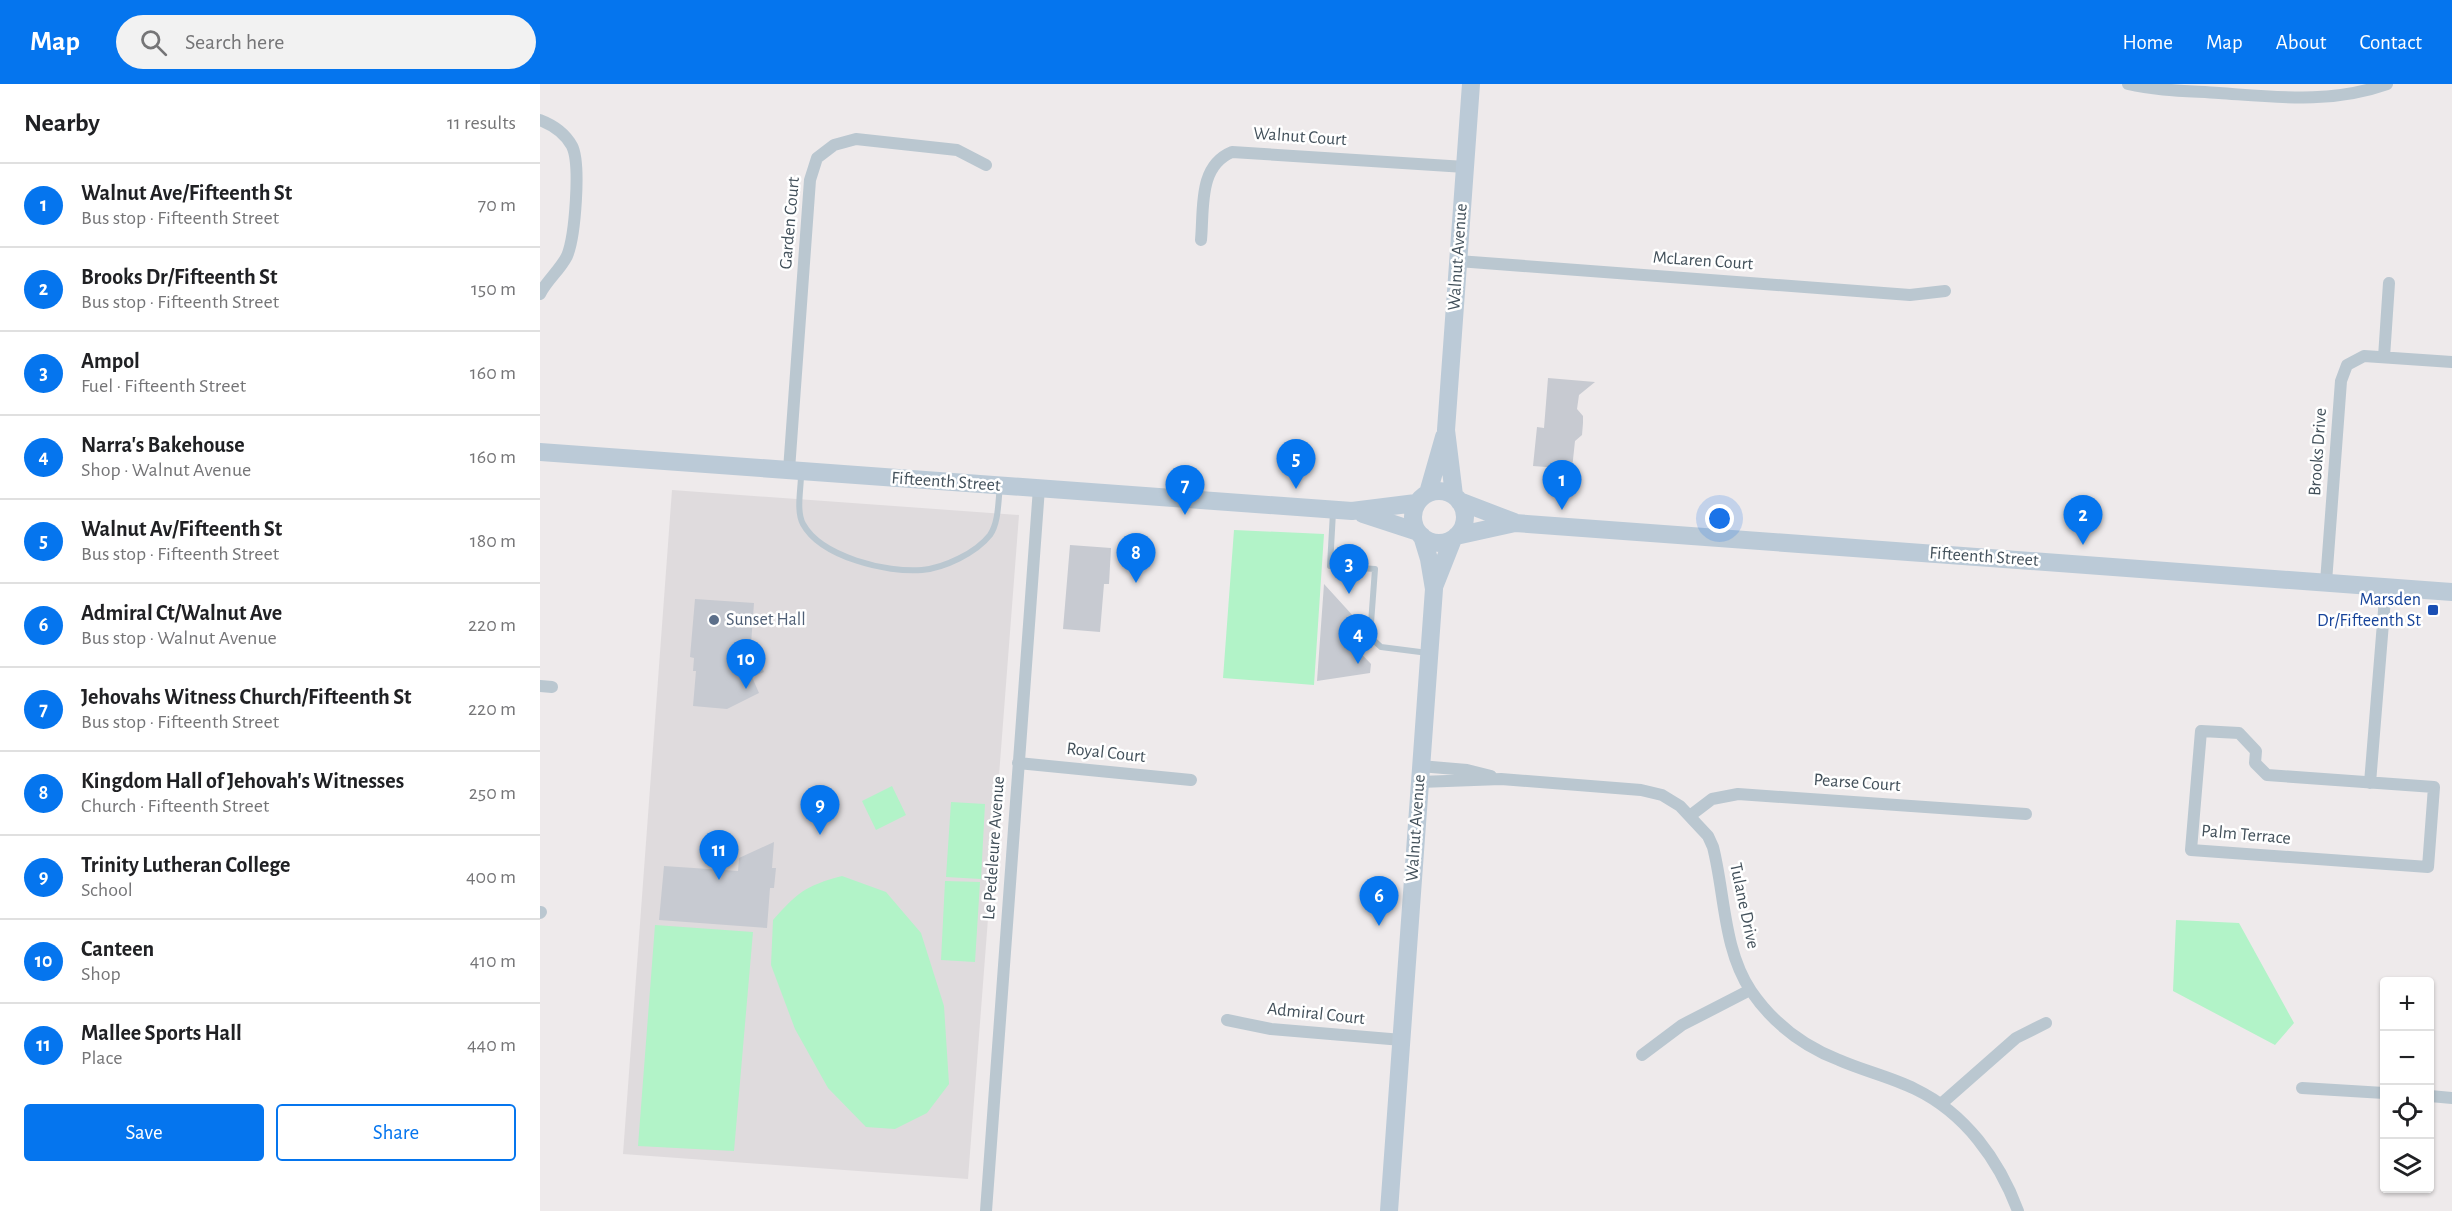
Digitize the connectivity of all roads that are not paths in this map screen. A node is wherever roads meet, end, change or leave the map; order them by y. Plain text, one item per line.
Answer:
1 (1471, 84) edge
2 (2128, 84) edge
3 (2387, 84) edge
4 (2242, 89) edge
5 (540, 120) edge
6 (986, 165) dead end
7 (1465, 167) junction
8 (1201, 240) dead end
9 (1458, 261) junction
10 (2389, 283) dead end
11 (1945, 291) dead end
12 (540, 294) edge
13 (2384, 357) junction
14 (2452, 362) edge
15 (1446, 430) junction
16 (540, 452) edge
17 (795, 470) junction
18 (1000, 486) junction
19 (1039, 488) junction
20 (1422, 498) junction
21 (1456, 498) junction
22 (1343, 510) junction
23 (1515, 523) junction
24 (1420, 534) junction
25 (1454, 537) junction
26 (2326, 582) junction
27 (2386, 586) junction
28 (1434, 589) junction
29 (2452, 591) edge
30 (1429, 653) junction
31 (1018, 763) junction
32 (1420, 774) junction
33 (1191, 780) dead end
34 (2370, 783) junction
35 (2026, 814) dead end
36 (1691, 815) junction
37 (1750, 990) junction
38 (1227, 1020) dead end
39 (2046, 1023) dead end
40 (1402, 1040) junction
41 (1642, 1055) dead end
42 (2302, 1088) dead end
43 (2380, 1093) edge
44 (2434, 1096) edge
45 (2452, 1098) edge
46 (1941, 1104) junction
47 (986, 1211) edge
48 (1389, 1211) edge
49 (2018, 1211) edge

1 - 7 street, Walnut Avenue
2 - 4 street
3 - 4 street
5 - 12 street
6 - 17 street, Garden Court
7 - 8 street, Walnut Court
7 - 9 street, Walnut Avenue
9 - 11 street, McLaren Court
9 - 15 street, Walnut Avenue
10 - 13 street
13 - 14 street, Brooks Drive
13 - 26 street, Brooks Drive
15 - 20 street, Walnut Avenue
15 - 21 street, Walnut Avenue
16 - 17 street, Fifteenth Street
17 - 18 street, Fifteenth Street
17 - 18 lane
18 - 19 street, Fifteenth Street
19 - 22 street, Fifteenth Street
19 - 31 street, Le Pedeleure Avenue
20 - 21 street
20 - 22 street, Fifteenth Street
20 - 24 street
21 - 23 street, Fifteenth Street
21 - 25 street
22 - 24 street, Fifteenth Street
22 - 30 lane
23 - 25 street, Fifteenth Street
23 - 26 street, Fifteenth Street
24 - 25 street
24 - 28 street, Walnut Avenue
25 - 28 street, Walnut Avenue
26 - 27 street, Fifteenth Street
27 - 29 street, Fifteenth Street
27 - 34 street
28 - 30 street, Walnut Avenue
30 - 32 street, Walnut Avenue
31 - 33 street, Royal Court
31 - 47 street, Le Pedeleure Avenue
32 - 36 street, Tulane Drive
32 - 40 street, Walnut Avenue
34 - 34 street, Palm Terrace
35 - 36 street, Pearse Court
36 - 37 street, Tulane Drive
37 - 41 street
37 - 46 street, Tulane Drive
38 - 40 street, Admiral Court
39 - 46 street
40 - 48 street, Walnut Avenue
42 - 43 street
44 - 45 street
46 - 49 street, Tulane Drive

